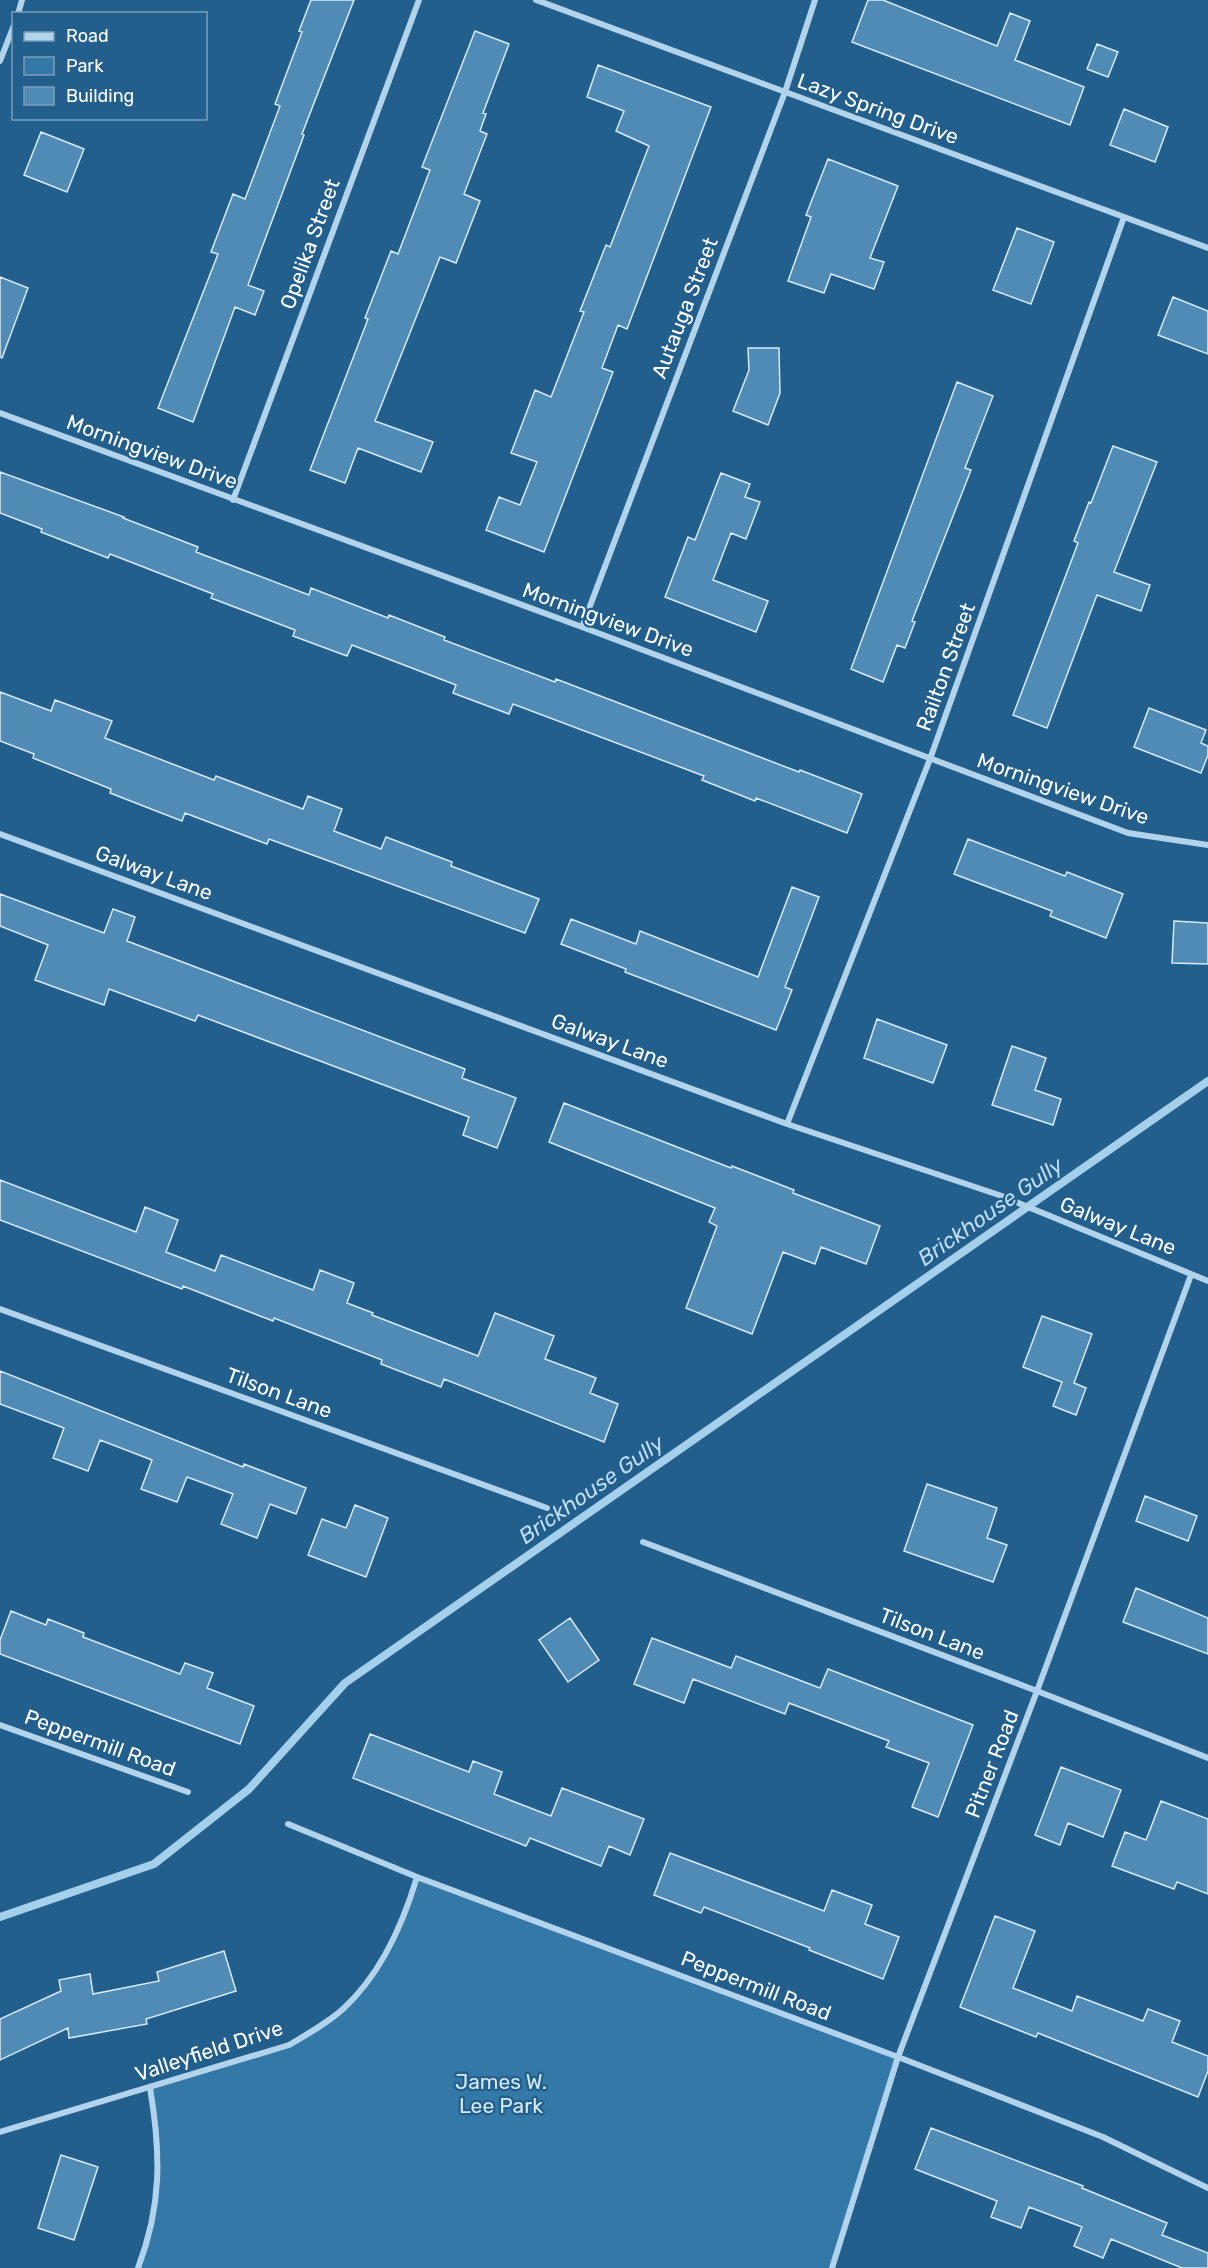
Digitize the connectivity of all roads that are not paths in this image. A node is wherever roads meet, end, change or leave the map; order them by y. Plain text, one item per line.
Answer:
1 (418, 0) edge
2 (536, 0) edge
3 (815, 0) edge
4 (12, 29) edge
5 (0, 61) edge
6 (785, 92) junction
7 (1125, 217) junction
8 (1208, 248) edge
9 (0, 414) edge
10 (233, 500) junction
11 (582, 627) junction
12 (930, 759) junction
13 (0, 834) edge
14 (1208, 845) edge
15 (787, 1124) junction
16 (1191, 1275) junction
17 (1208, 1281) edge
18 (0, 1309) edge
19 (547, 1508) dead end
20 (643, 1542) dead end
21 (1037, 1691) junction
22 (0, 1725) edge
23 (1208, 1758) edge
24 (189, 1792) dead end
25 (288, 1824) dead end
26 (417, 1877) junction
27 (898, 2057) junction
28 (150, 2088) junction
29 (0, 2132) edge
30 (1208, 2188) edge
31 (138, 2268) edge
32 (832, 2268) edge

1 - 10 street, Opelika Street
2 - 6 street, Lazy Spring Drive
3 - 6 street, Autauga Street
4 - 5 street
6 - 7 street, Lazy Spring Drive
6 - 11 street, Autauga Street
7 - 8 street, Lazy Spring Drive
7 - 12 street, Railton Street
9 - 10 street, Morningview Drive
10 - 11 street, Morningview Drive
11 - 12 street, Morningview Drive
12 - 14 street, Morningview Drive
12 - 15 street, Railton Street
13 - 15 street, Galway Lane
15 - 16 street, Galway Lane
16 - 17 street, Galway Lane
16 - 21 street, Pitner Road
18 - 19 street, Tilson Lane
20 - 21 street, Tilson Lane
21 - 23 street, Tilson Lane
21 - 27 street, Pitner Road
22 - 24 street, Peppermill Road
25 - 26 street, Peppermill Road
26 - 27 street, Peppermill Road
26 - 28 street, Valleyfield Drive
27 - 30 street, Peppermill Road
27 - 32 street, Pitner Road
28 - 29 street, Valleyfield Drive
28 - 31 street

